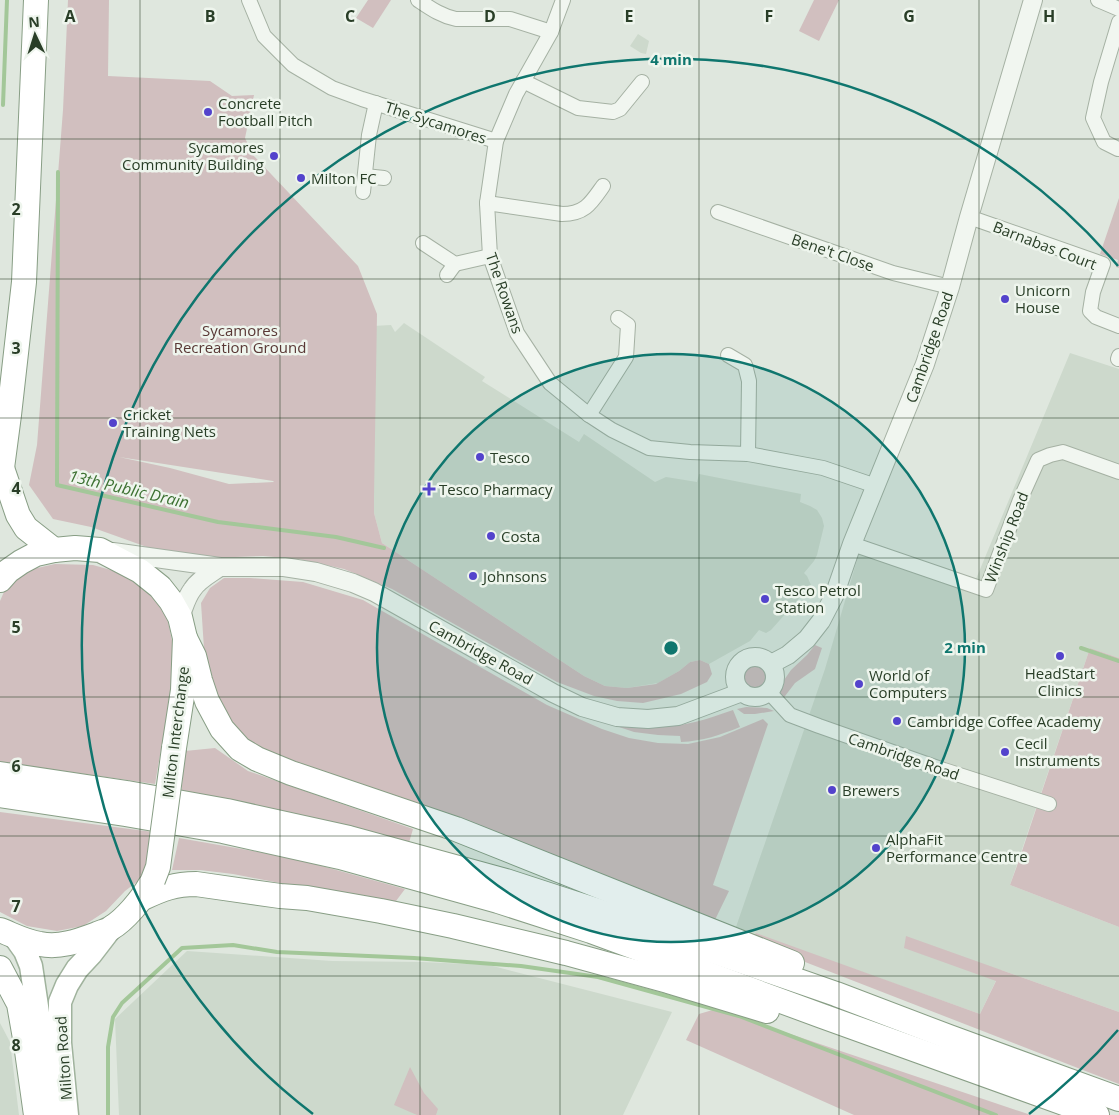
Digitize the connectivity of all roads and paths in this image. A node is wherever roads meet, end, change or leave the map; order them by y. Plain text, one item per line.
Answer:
1 (36, 0) edge
2 (249, 0) edge
3 (418, 0) edge
4 (563, 0) edge
5 (1033, 0) edge
6 (1098, 0) edge
7 (1119, 9) edge
8 (1119, 22) edge
9 (551, 32) junction
10 (523, 81) junction
11 (642, 82) dead end
12 (376, 103) junction
13 (496, 142) junction
14 (1118, 149) edge
15 (365, 176) junction
16 (384, 178) dead end
17 (603, 186) dead end
18 (363, 192) dead end
19 (487, 203) junction
20 (718, 212) dead end
21 (969, 217) junction
22 (423, 242) dead end
23 (490, 256) junction
24 (950, 287) junction
25 (618, 318) dead end
26 (1119, 326) edge
27 (728, 355) dead end
28 (589, 415) junction
29 (748, 454) junction
30 (1, 471) edge
31 (1119, 472) edge
32 (876, 486) junction
33 (852, 544) junction
34 (54, 550) junction
35 (100, 550) junction
36 (220, 567) junction
37 (0, 580) edge
38 (182, 627) junction
39 (771, 664) junction
40 (742, 692) junction
41 (769, 692) junction
42 (0, 774) edge
43 (0, 795) edge
44 (1049, 804) dead end
45 (148, 889) junction
46 (112, 928) junction
47 (8, 933) edge
48 (0, 968) edge
49 (873, 1034) junction
50 (948, 1037) junction
51 (1119, 1099) edge
52 (36, 1115) edge
53 (47, 1115) edge
54 (67, 1115) edge
55 (1098, 1115) edge

1 - 30 highway
2 - 12 street, The Sycamores
3 - 9 street
4 - 9 street, The Rowans
5 - 21 street, Cambridge Road
6 - 7 street
8 - 14 street
9 - 10 street, The Rowans
10 - 11 street
10 - 13 street, The Rowans
12 - 13 street, The Sycamores
12 - 15 street, The Sycamores
13 - 19 street, The Rowans
15 - 16 street
15 - 18 street, The Sycamores
17 - 19 street
19 - 23 street, The Rowans
20 - 24 street, Bene't Close
21 - 24 street, Cambridge Road
21 - 26 street, Barnabas Court
22 - 23 street
23 - 28 street, The Rowans
24 - 32 street, Cambridge Road
25 - 28 street
27 - 29 street
28 - 29 street, The Rowans
29 - 32 street, The Rowans
30 - 34 highway
31 - 33 street, Winship Road
32 - 33 street, Cambridge Road
33 - 39 street, Cambridge Road
34 - 35 highway
34 - 37 highway
35 - 36 street, Cambridge Road
35 - 38 highway
36 - 38 street
36 - 40 street, Cambridge Road
38 - 45 highway, Milton Interchange, bridge
38 - 50 highway
39 - 40 street
39 - 41 street
40 - 41 street
41 - 44 street, Cambridge Road
42 - 50 highway
43 - 49 highway
45 - 46 highway, Milton Interchange
45 - 49 highway
46 - 47 highway, Milton Interchange
46 - 54 main road, Milton Road
47 - 53 main road, Milton Road
48 - 52 highway
49 - 55 highway
50 - 51 highway

